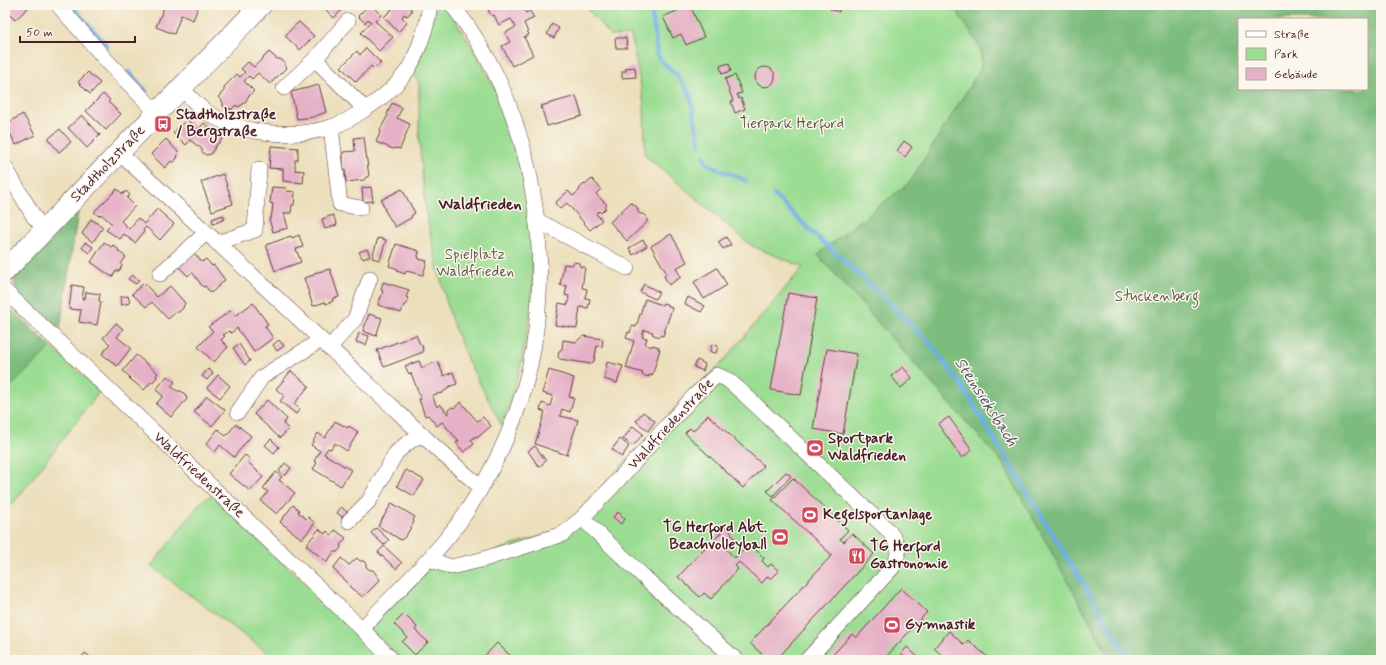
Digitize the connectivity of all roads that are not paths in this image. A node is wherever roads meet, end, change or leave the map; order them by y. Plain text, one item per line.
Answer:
1 (58, 5) edge
2 (261, 5) edge
3 (430, 5) edge
4 (452, 5) edge
5 (348, 21) dead end
6 (315, 58) junction
7 (181, 88) junction
8 (284, 88) dead end
9 (365, 109) junction
10 (157, 114) junction
11 (331, 127) junction
12 (119, 153) junction
13 (5, 168) edge
14 (259, 169) dead end
15 (362, 208) dead end
16 (536, 220) junction
17 (45, 228) junction
18 (206, 233) junction
19 (217, 244) junction
20 (627, 268) dead end
21 (5, 271) edge
22 (160, 274) dead end
23 (370, 278) dead end
24 (5, 291) edge
25 (325, 344) junction
26 (238, 412) dead end
27 (422, 434) junction
28 (481, 487) junction
29 (582, 518) junction
30 (349, 521) dead end
31 (429, 559) junction
32 (362, 629) junction
33 (392, 660) edge
34 (736, 660) edge
35 (807, 660) edge

1 - 10 street
2 - 7 street, Stadtholzstraße
3 - 9 street
4 - 16 street
5 - 6 street
6 - 8 street
6 - 9 street
7 - 10 street, Stadtholzstraße
7 - 11 street
9 - 11 street
10 - 12 street, Stadtholzstraße
11 - 15 street
12 - 17 street, Stadtholzstraße
12 - 18 street
13 - 17 street
14 - 19 street
16 - 20 street
16 - 28 street
17 - 21 street, Stadtholzstraße
18 - 19 street
18 - 22 street
19 - 25 street
23 - 25 street
24 - 32 street, Waldfriedenstraße
25 - 26 street
25 - 27 street
27 - 28 street
27 - 30 street
28 - 31 street
29 - 31 street, Waldfriedenstraße
29 - 34 street
29 - 35 street, Waldfriedenstraße
31 - 32 street
32 - 33 street, Waldfriedenstraße

